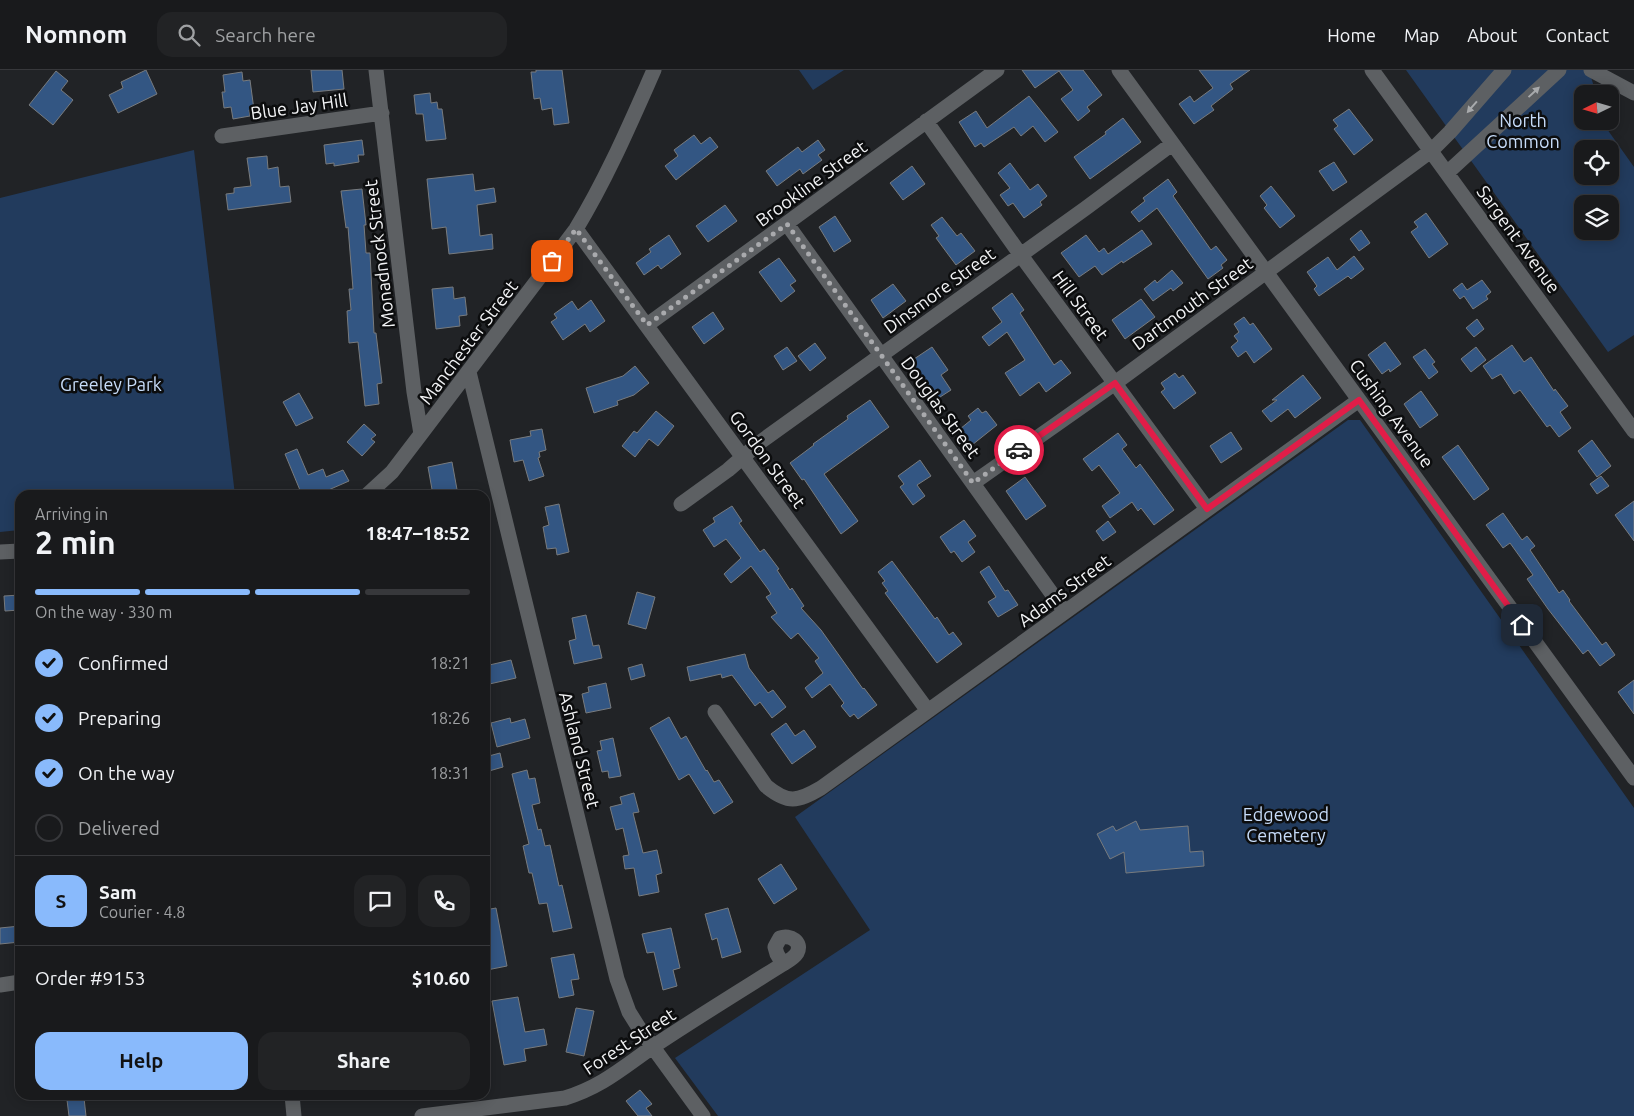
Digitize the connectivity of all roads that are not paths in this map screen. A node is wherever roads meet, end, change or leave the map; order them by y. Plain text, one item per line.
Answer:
1 (376, 70) edge
2 (654, 70) edge
3 (997, 70) edge
4 (1119, 70) edge
5 (1372, 70) edge
6 (1504, 70) edge
7 (1559, 70) edge
8 (1591, 70) edge
9 (1634, 92) edge
10 (382, 113) junction
11 (926, 121) junction
12 (222, 136) dead end
13 (1172, 144) junction
14 (1431, 151) junction
15 (1447, 173) junction
16 (787, 224) junction
17 (576, 229) junction
18 (1020, 254) junction
19 (1266, 272) junction
20 (647, 325) junction
21 (880, 355) junction
22 (469, 372) junction
23 (1115, 383) junction
24 (1359, 400) junction
25 (1634, 431) edge
26 (421, 434) junction
27 (743, 457) junction
28 (973, 483) junction
29 (372, 490) edge
30 (682, 504) dead end
31 (1207, 509) junction
32 (15, 551) edge
33 (0, 552) edge
34 (1064, 612) junction
35 (928, 711) junction
36 (715, 712) dead end
37 (1634, 778) edge
38 (783, 964) dead end
39 (15, 983) edge
40 (0, 985) edge
41 (653, 1047) junction
42 (292, 1100) edge
43 (473, 1102) edge
44 (294, 1116) edge
45 (422, 1116) edge
46 (703, 1116) edge

1 - 10 street, Monadnock Street
2 - 17 street, Manchester Street
3 - 11 street, Brookline Street
4 - 13 street, Cushing Avenue
5 - 14 street, Sargent Avenue
6 -> 14 street, Dartmouth Street
15 -> 7 street
8 - 9 street
10 - 12 street, Blue Jay Hill
10 - 26 street, Monadnock Street
11 - 16 street, Brookline Street
11 - 18 street, Hill Street
13 - 18 street, Dinsmore Street
13 - 19 street, Cushing Avenue
14 - 15 street, Sargent Avenue
14 - 19 street, Dartmouth Street
15 - 25 street, Sargent Avenue
16 - 20 street, Brookline Street
16 - 21 street, Douglas Street
17 - 20 street, Gordon Street
17 - 22 street, Manchester Street
18 - 21 street, Dinsmore Street
18 - 23 street, Hill Street
19 - 23 street, Dartmouth Street
19 - 24 street, Cushing Avenue
20 - 27 street, Gordon Street
21 - 27 street, Dinsmore Street
21 - 28 street, Douglas Street
22 - 26 street, Manchester Street
22 - 41 street, Ashland Street
23 - 28 street, Dartmouth Street
23 - 31 street, Hill Street
24 - 31 street, Adams Street
24 - 37 street, Cushing Avenue
26 - 29 street, Manchester Street
27 - 30 street, Dinsmore Street
27 - 35 street, Gordon Street
28 - 34 street, Douglas Street
31 - 34 street, Adams Street
32 - 33 street
34 - 35 street, Adams Street
35 - 36 street, Adams Street
38 - 41 street, Forest Street
39 - 40 street
41 - 43 street, Forest Street
41 - 46 street, Ashland Street
42 - 44 street
43 - 45 street, Forest Street

